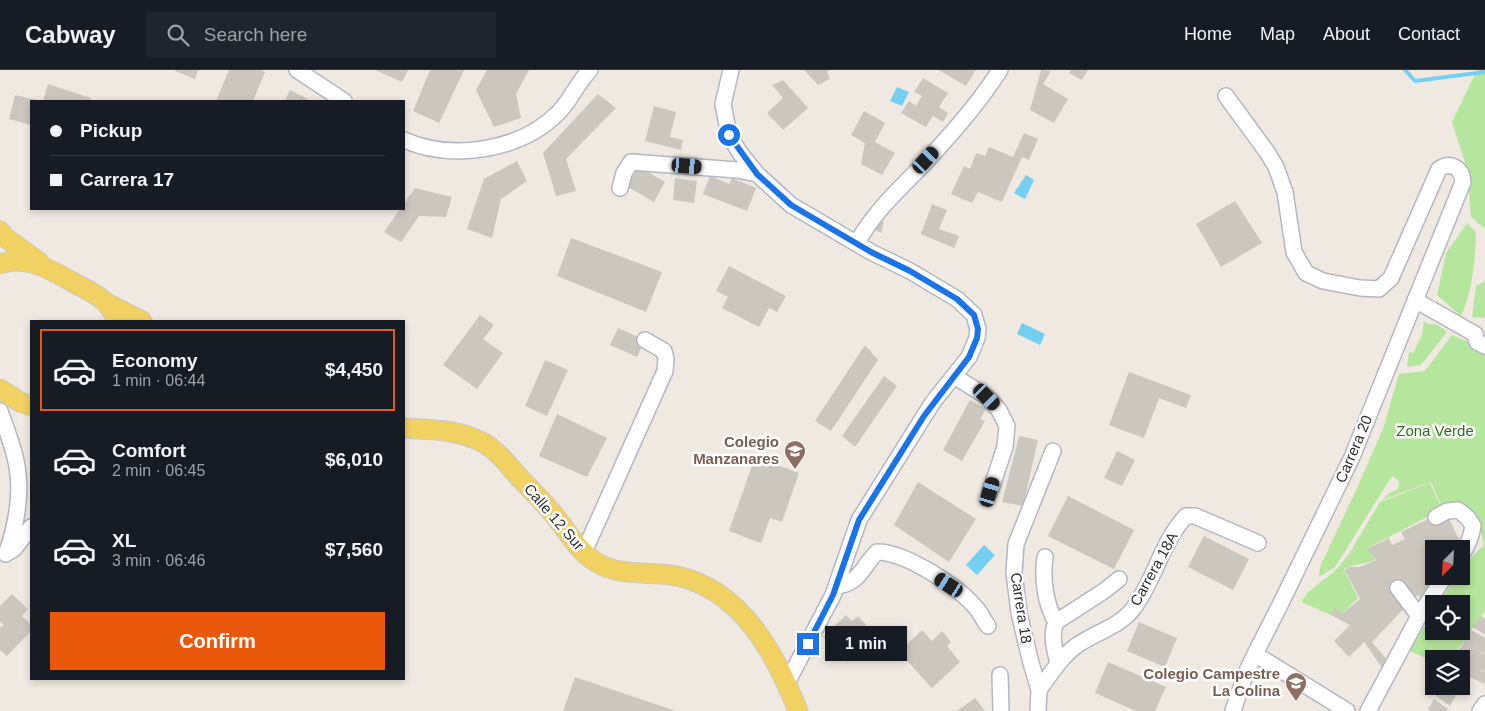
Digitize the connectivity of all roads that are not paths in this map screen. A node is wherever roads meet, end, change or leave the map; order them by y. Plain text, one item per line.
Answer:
1 (297, 70) edge
2 (590, 70) edge
3 (731, 70) edge
4 (1000, 70) edge
5 (1226, 96) dead end
6 (342, 100) edge
7 (405, 140) edge
8 (757, 174) junction
9 (620, 188) dead end
10 (0, 231) edge
11 (856, 243) junction
12 (0, 264) edge
13 (46, 267) junction
14 (1415, 300) junction
15 (107, 303) junction
16 (116, 320) edge
17 (140, 320) edge
18 (1482, 337) edge
19 (645, 340) dead end
20 (954, 376) junction
21 (0, 389) edge
22 (30, 406) edge
23 (0, 411) edge
24 (405, 428) edge
25 (1053, 451) dead end
26 (990, 492) dead end
27 (1436, 517) dead end
28 (30, 528) edge
29 (1470, 540) edge
30 (1258, 543) dead end
31 (584, 552) junction
32 (3, 555) edge
33 (1045, 557) dead end
34 (1118, 579) dead end
35 (1439, 585) edge
36 (836, 586) junction
37 (1398, 588) dead end
38 (1419, 616) junction
39 (1056, 622) junction
40 (988, 626) dead end
41 (1255, 654) junction
42 (1058, 664) junction
43 (1000, 675) dead end
44 (787, 683) junction
45 (1039, 690) junction
46 (1485, 704) edge
47 (798, 711) edge
48 (1001, 711) edge
49 (1038, 711) edge
50 (1233, 711) edge
51 (1347, 711) edge
52 (1368, 711) edge
53 (1480, 711) edge

1 - 6 street
2 - 7 street
3 - 8 street
4 - 11 street
5 - 14 street, Carrera 20
8 - 9 street
8 - 11 street
10 - 13 main road
11 - 20 street
12 - 13 main road
13 - 15 main road
14 - 18 street
14 - 41 street, Carrera 20
15 - 16 main road
15 - 17 main road
19 - 31 street
20 - 26 street
20 - 36 street
21 - 22 main road
23 - 32 street
24 - 31 main road, Calle 12 Sur
25 - 45 street, Carrera 18
27 - 29 street
28 - 32 street
30 - 42 street, Carrera 18A
31 - 44 main road, Calle 12 Sur
33 - 39 street
34 - 39 street
35 - 38 street
36 - 40 street
36 - 44 street
37 - 38 street
38 - 52 street
39 - 42 street
41 - 50 street, Carrera 20
41 - 51 street
42 - 45 street, Carrera 18A
43 - 48 street
44 - 47 main road, Calle 12 Sur
45 - 49 street, Carrera 18
46 - 53 street

